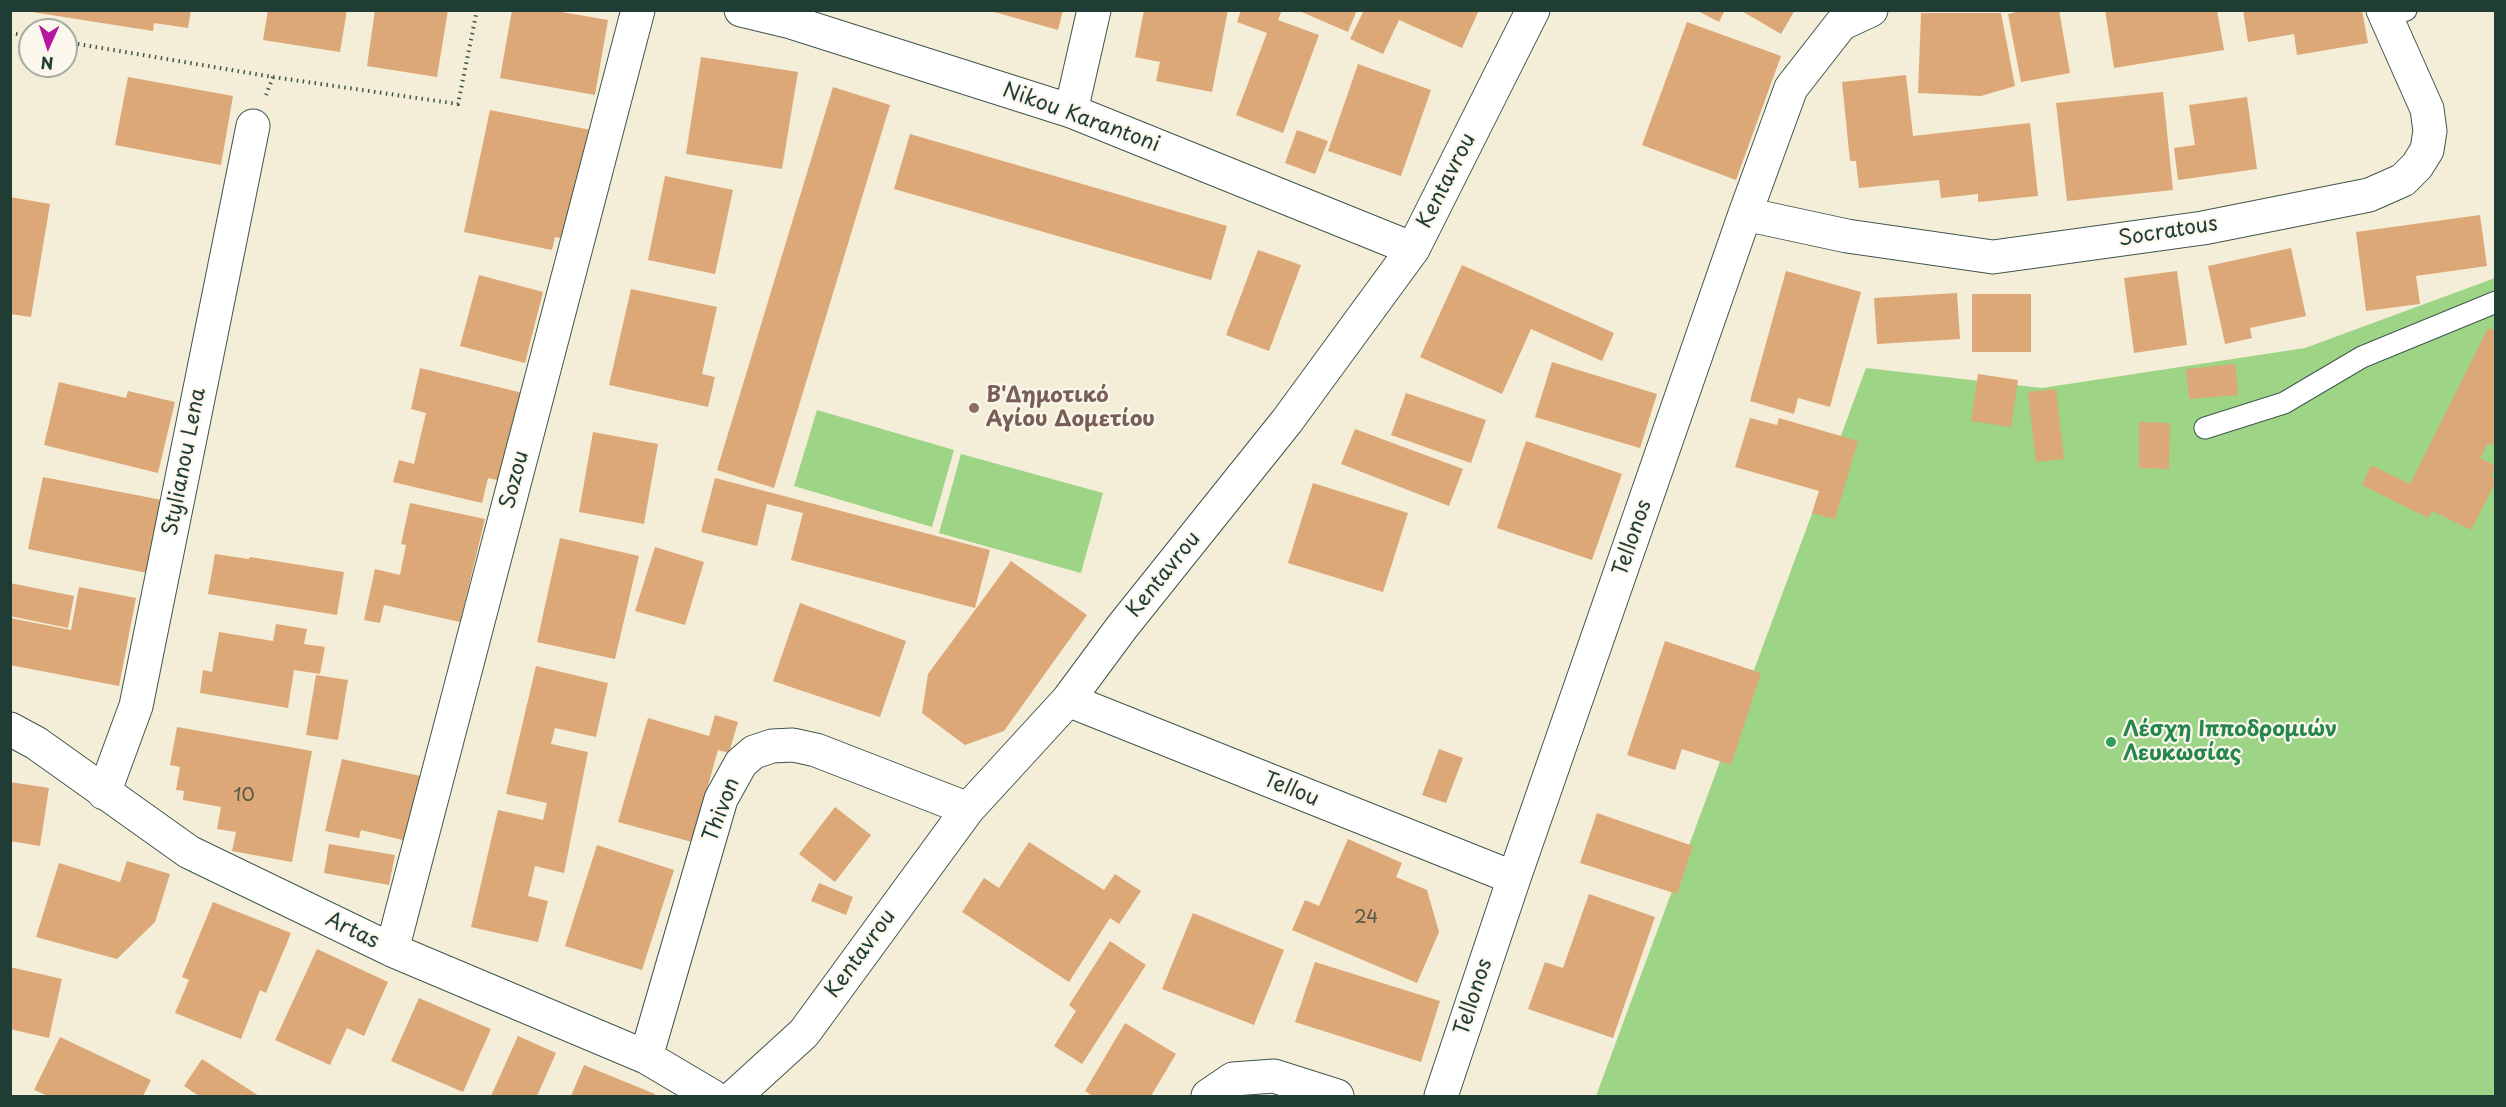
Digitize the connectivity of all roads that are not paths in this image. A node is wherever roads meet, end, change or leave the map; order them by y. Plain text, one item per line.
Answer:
1 (638, 10) edge
2 (741, 10) edge
3 (1094, 10) edge
4 (1533, 10) edge
5 (1871, 10) edge
6 (2392, 13) edge
7 (793, 16) edge
8 (1071, 111) junction
9 (253, 126) road end
10 (1745, 214) junction
11 (1413, 249) junction
12 (2496, 302) edge
13 (2205, 428) dead end
14 (1068, 700) junction
15 (10, 729) edge
16 (104, 793) junction
17 (968, 809) junction
18 (1514, 878) junction
19 (392, 950) junction
20 (646, 1057) junction
21 (712, 1096) edge
22 (735, 1096) edge
23 (1208, 1096) edge
24 (1337, 1096) edge
25 (1441, 1096) edge

1 - 19 street, Sozou
2 - 7 street, Nikou Karantoni
3 - 8 street
4 - 11 street, Kentavrou
5 - 10 street, Tellonos
6 - 10 street, Socratous
7 - 8 street, Nikou Karantoni
8 - 11 street, Nikou Karantoni
9 - 16 street, Stylianou Lena
10 - 18 street, Tellonos
11 - 14 street, Kentavrou
12 - 13 lane
14 - 17 street, Kentavrou
14 - 18 street, Tellou
15 - 16 street, Artas
16 - 19 street, Artas
17 - 20 street, Thivon
17 - 22 street, Kentavrou
18 - 25 street, Tellonos
19 - 20 street, Artas
20 - 21 street, Artas
23 - 24 street

